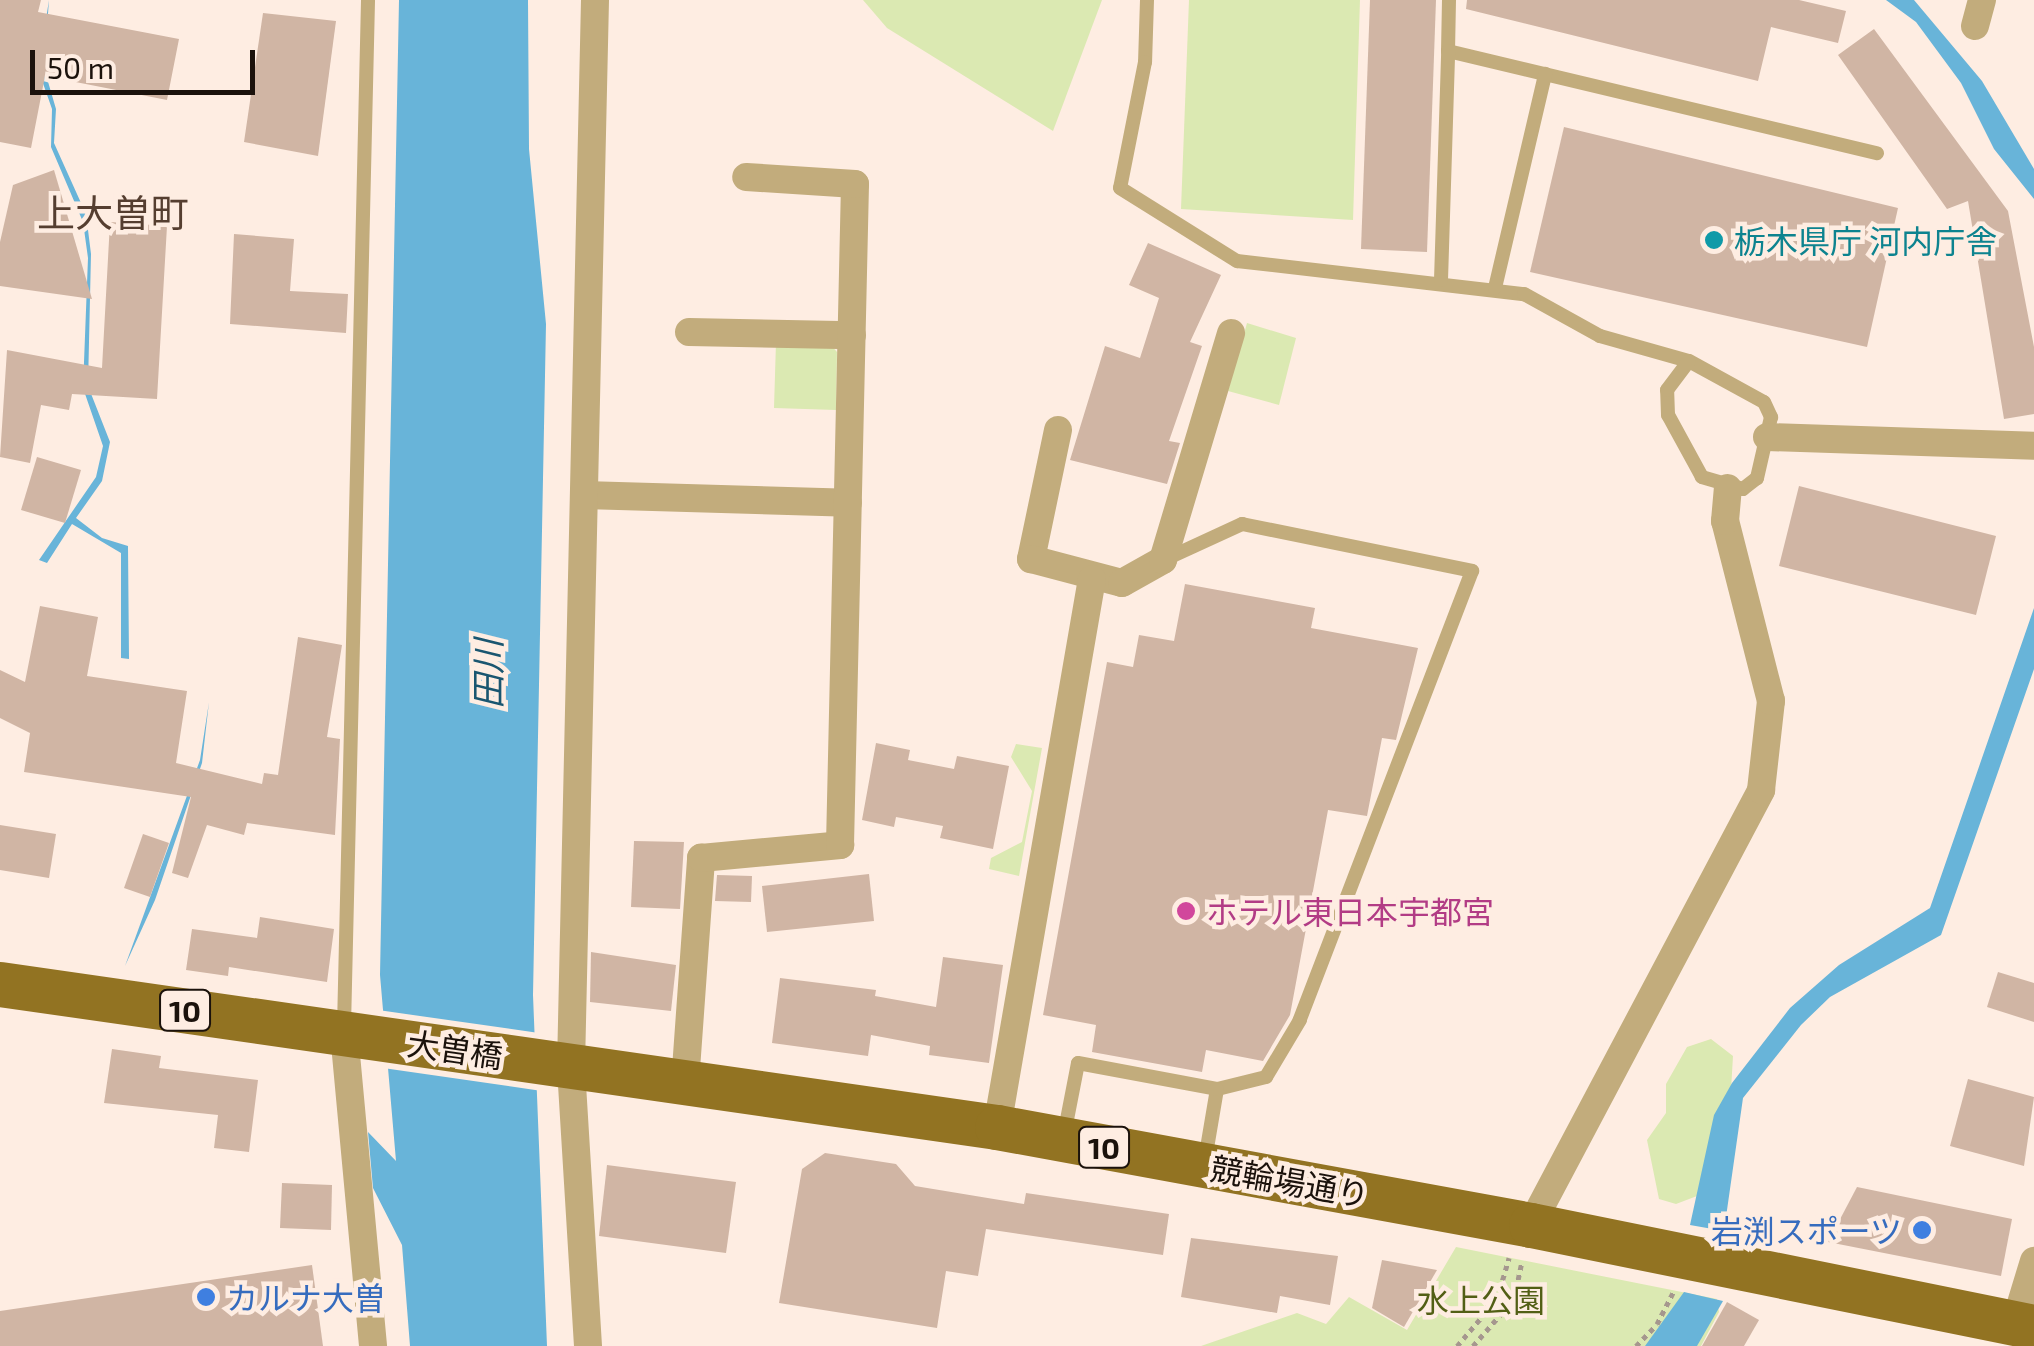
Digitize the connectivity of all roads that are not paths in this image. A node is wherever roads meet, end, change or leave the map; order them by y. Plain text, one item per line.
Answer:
1 (368, 0) edge
2 (595, 0) edge
3 (1147, 0) edge
4 (1449, 0) edge
5 (1448, 52) junction
6 (1546, 74) junction
7 (1876, 153) dead end
8 (746, 177) dead end
9 (1441, 280) junction
10 (1495, 288) junction
11 (689, 332) dead end
12 (1231, 333) dead end
13 (852, 335) junction
14 (1688, 361) junction
15 (1058, 430) dead end
16 (1767, 437) junction
17 (2034, 446) edge
18 (1728, 488) junction
19 (584, 495) junction
20 (848, 504) junction
21 (1163, 560) junction
22 (1092, 578) junction
23 (0, 984) edge
24 (357, 1034) junction
25 (556, 1064) junction
26 (685, 1083) junction
27 (1217, 1088) junction
28 (997, 1127) junction
29 (1064, 1140) junction
30 (1204, 1165) junction
31 (1520, 1245) junction
32 (2034, 1261) edge
33 (2025, 1325) edge
34 (372, 1346) edge
35 (588, 1346) edge

1 - 24 lane
2 - 19 street
3 - 9 lane
4 - 5 lane
5 - 6 lane
5 - 9 lane
6 - 7 lane
6 - 10 lane
8 - 13 street
9 - 10 lane
10 - 14 lane
11 - 13 street
12 - 21 street
13 - 20 street
14 - 16 lane
14 - 18 lane
15 - 22 street
16 - 17 street
16 - 18 lane
18 - 31 street
19 - 20 street
19 - 25 street
20 - 26 street
21 - 22 street
21 - 27 lane
22 - 28 street
23 - 24 main road, 10
24 - 25 main road, 大曽橋 / 10
24 - 34 street
25 - 26 main road, 競輪場通り / 10
25 - 35 street
26 - 28 main road, 競輪場通り / 10
27 - 29 lane
27 - 30 lane
28 - 29 main road, 競輪場通り / 10
29 - 30 main road, 競輪場通り / 10
30 - 31 main road, 競輪場通り / 10
31 - 33 main road, 競輪場通り / 10
32 - 33 street

